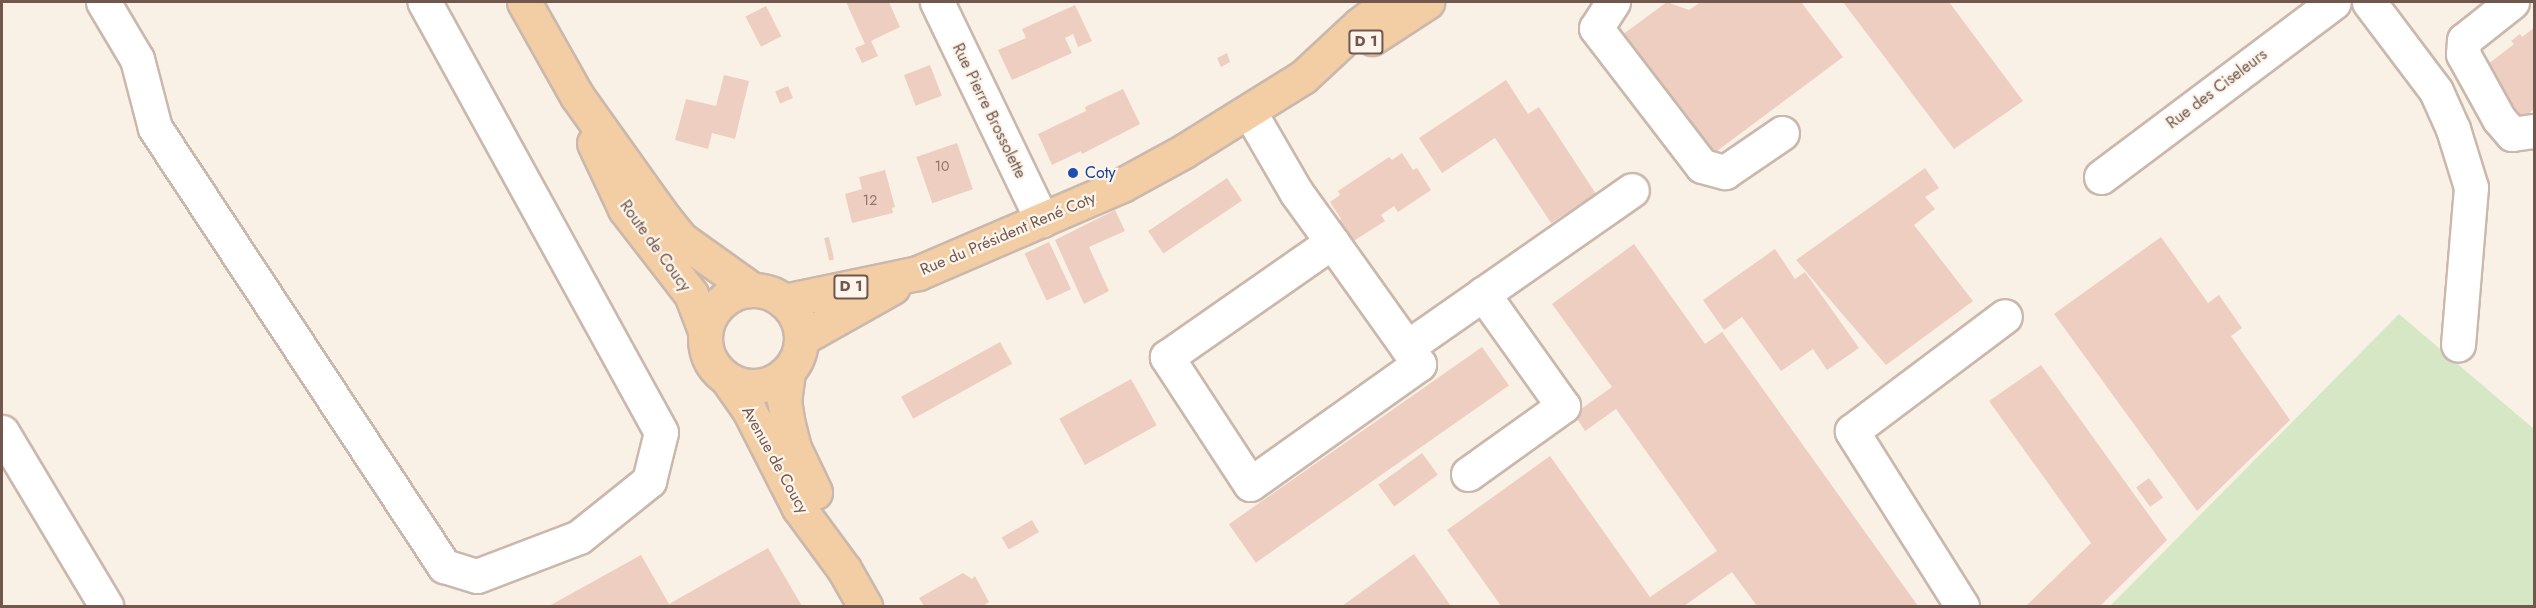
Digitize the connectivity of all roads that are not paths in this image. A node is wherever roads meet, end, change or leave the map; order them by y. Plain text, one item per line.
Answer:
1 (425, 2) edge
2 (524, 2) edge
3 (937, 2) edge
4 (1390, 2) edge
5 (1427, 2) edge
6 (1613, 2) edge
7 (2334, 2) edge
8 (2368, 2) edge
9 (2512, 2) edge
10 (118, 9) edge
11 (2478, 12) edge
12 (1302, 76) junction
13 (577, 96) junction
14 (1249, 111) junction
15 (2535, 131) edge
16 (1782, 133) dead end
17 (2101, 177) dead end
18 (1632, 190) dead end
19 (1042, 220) junction
20 (1332, 242) junction
21 (918, 273) junction
22 (751, 289) junction
23 (1483, 294) junction
24 (784, 301) junction
25 (2005, 316) dead end
26 (705, 331) junction
27 (802, 338) junction
28 (2457, 344) dead end
29 (1407, 347) junction
30 (788, 372) junction
31 (728, 380) junction
32 (2, 432) edge
33 (1468, 474) dead end
34 (844, 569) junction
35 (106, 606) edge
36 (865, 606) edge
37 (1962, 606) edge

1 - 10 street
2 - 13 main road, Route de Coucy
3 - 19 street, Rue Pierre Brossolette
4 - 12 main road, Rue du Président René Coty / D 1
5 - 12 main road, D 1
6 - 16 street
7 - 17 street, Rue des Ciseleurs
8 - 28 street
9 - 11 street
11 - 15 street
12 - 14 main road, Rue du Président René Coty / D 1
13 - 22 main road, Route de Coucy
13 - 26 main road, Route de Coucy
14 - 19 main road, Rue du Président René Coty / D 1
14 - 20 street
18 - 23 street
19 - 21 main road, Rue du Président René Coty / D 1
20 - 29 street
20 - 29 street
21 - 24 main road, Rue du Président René Coty / D 1
21 - 27 main road, D 1
22 - 24 main road
22 - 26 main road
23 - 29 street
23 - 33 street
24 - 27 main road
25 - 37 street
26 - 31 main road
27 - 30 main road
30 - 31 main road
30 - 34 main road, Avenue de Coucy
31 - 34 main road, Avenue de Coucy
32 - 35 street
34 - 36 main road, Avenue de Coucy

